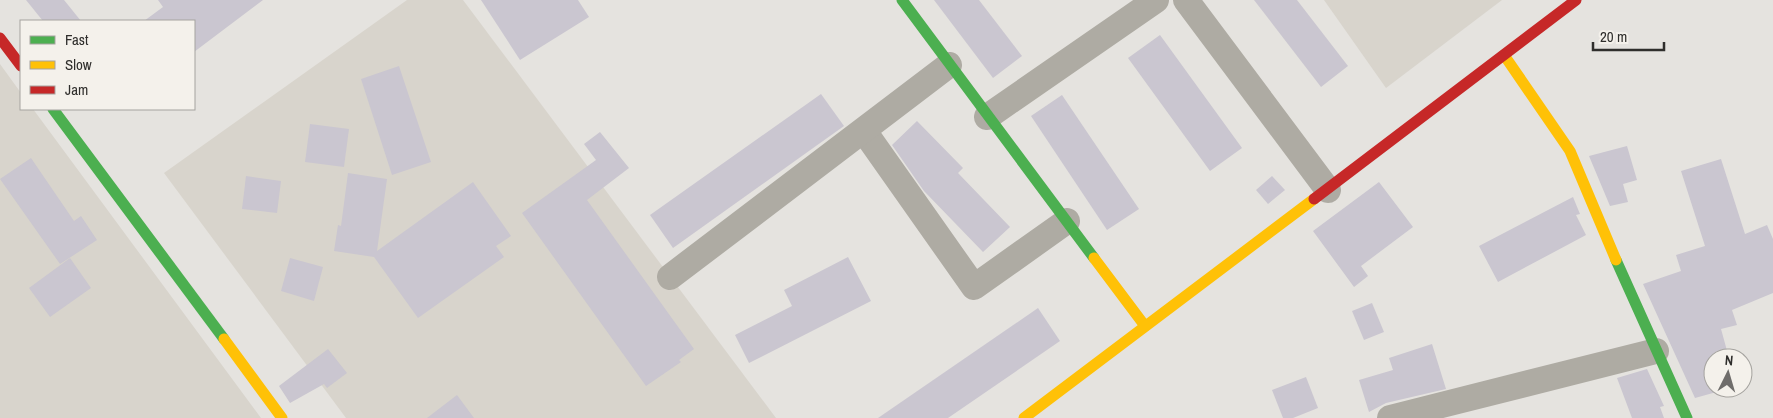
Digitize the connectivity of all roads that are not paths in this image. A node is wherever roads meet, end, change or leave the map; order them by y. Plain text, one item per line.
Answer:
1 (902, 0) edge
2 (1156, 0) edge
3 (1186, 0) edge
4 (1576, 0) edge
5 (0, 38) edge
6 (1504, 55) junction
7 (20, 65) edge
8 (949, 65) junction
9 (54, 110) edge
10 (987, 116) junction
11 (864, 131) junction
12 (1328, 190) junction
13 (1067, 221) junction
14 (670, 277) dead end
15 (1145, 326) junction
16 (1656, 351) junction
17 (282, 418) edge
18 (1024, 418) edge
19 (1390, 418) edge
20 (1688, 418) edge

1 - 8 street
2 - 10 street
3 - 12 street
4 - 6 street
5 - 7 street
6 - 12 street
6 - 16 street
8 - 10 street
8 - 11 street
9 - 17 street
10 - 13 street
11 - 13 street
11 - 14 street
12 - 15 street
13 - 15 street
15 - 18 street
16 - 19 street
16 - 20 street

